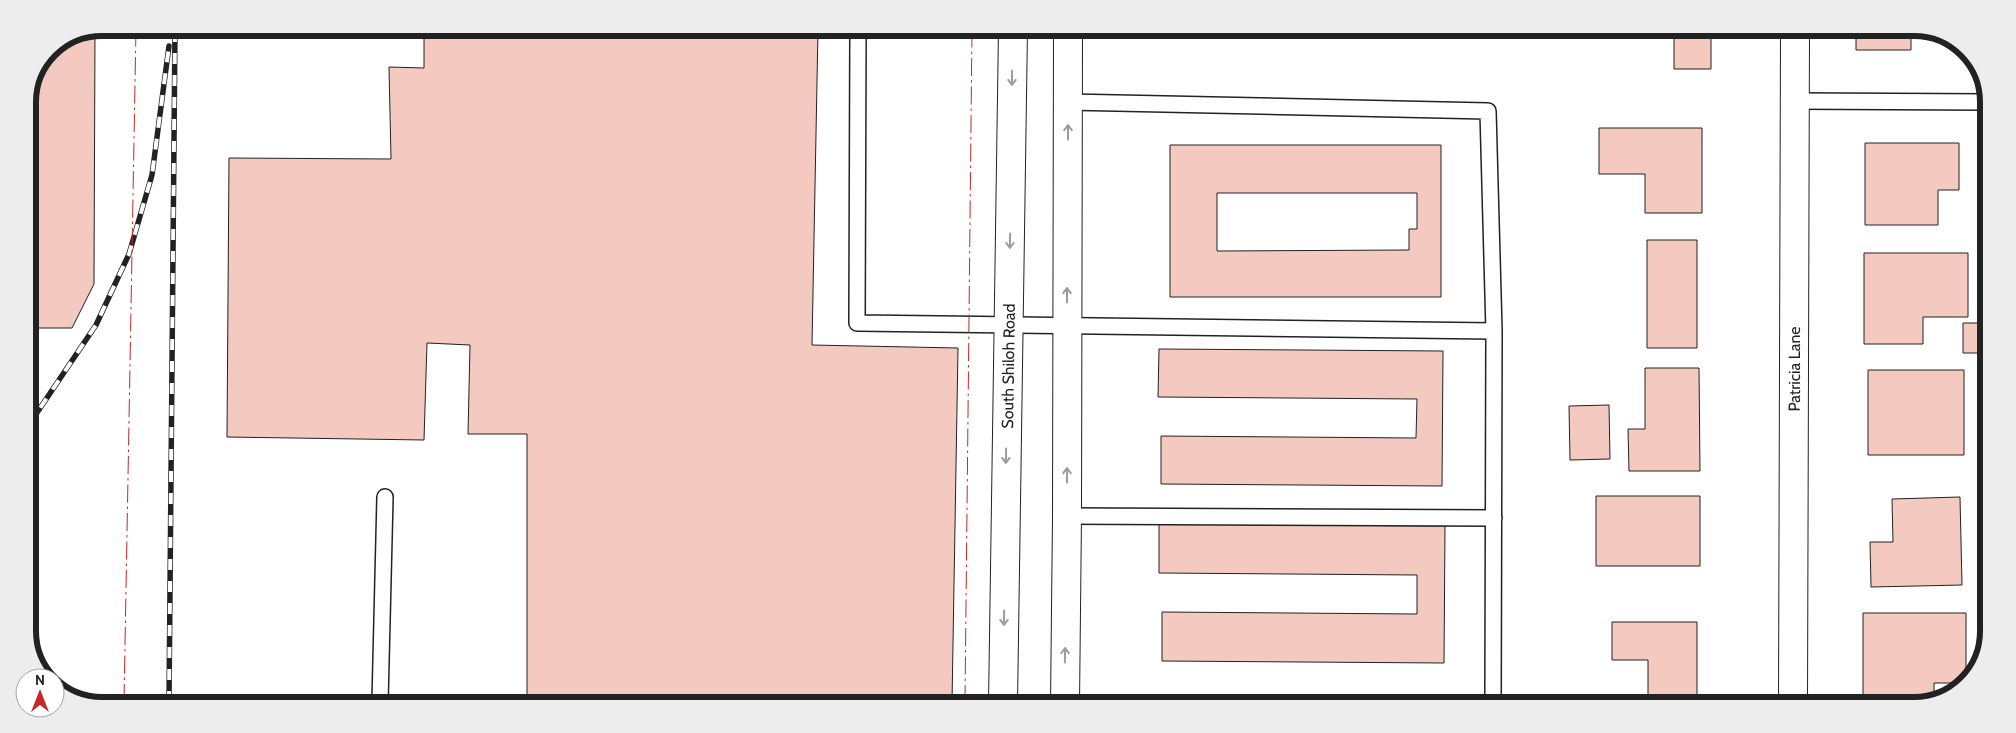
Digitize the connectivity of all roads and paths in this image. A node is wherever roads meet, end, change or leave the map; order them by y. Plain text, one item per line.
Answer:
1 (858, 36) edge
2 (1013, 36) edge
3 (1068, 36) edge
4 (1795, 36) edge
5 (1795, 101) junction
6 (1068, 102) junction
7 (1980, 102) edge
8 (1067, 325) junction
9 (1008, 326) junction
10 (1494, 331) junction
11 (385, 497) dead end
12 (1068, 516) junction
13 (1494, 518) junction
14 (380, 697) edge
15 (1003, 697) edge
16 (1065, 697) edge
17 (1493, 697) edge
18 (1793, 697) edge

1 - 9 lane
2 -> 9 main road, South Shiloh Road
3 - 6 main road
4 - 5 main road, Patricia Lane
5 - 7 lane
5 - 18 main road, Patricia Lane
8 -> 6 main road
6 - 10 lane
8 - 9 lane
8 - 10 lane
12 -> 8 main road
9 -> 15 main road, South Shiloh Road
10 - 13 lane
11 - 14 lane
12 - 13 lane
16 -> 12 main road
13 - 17 lane

